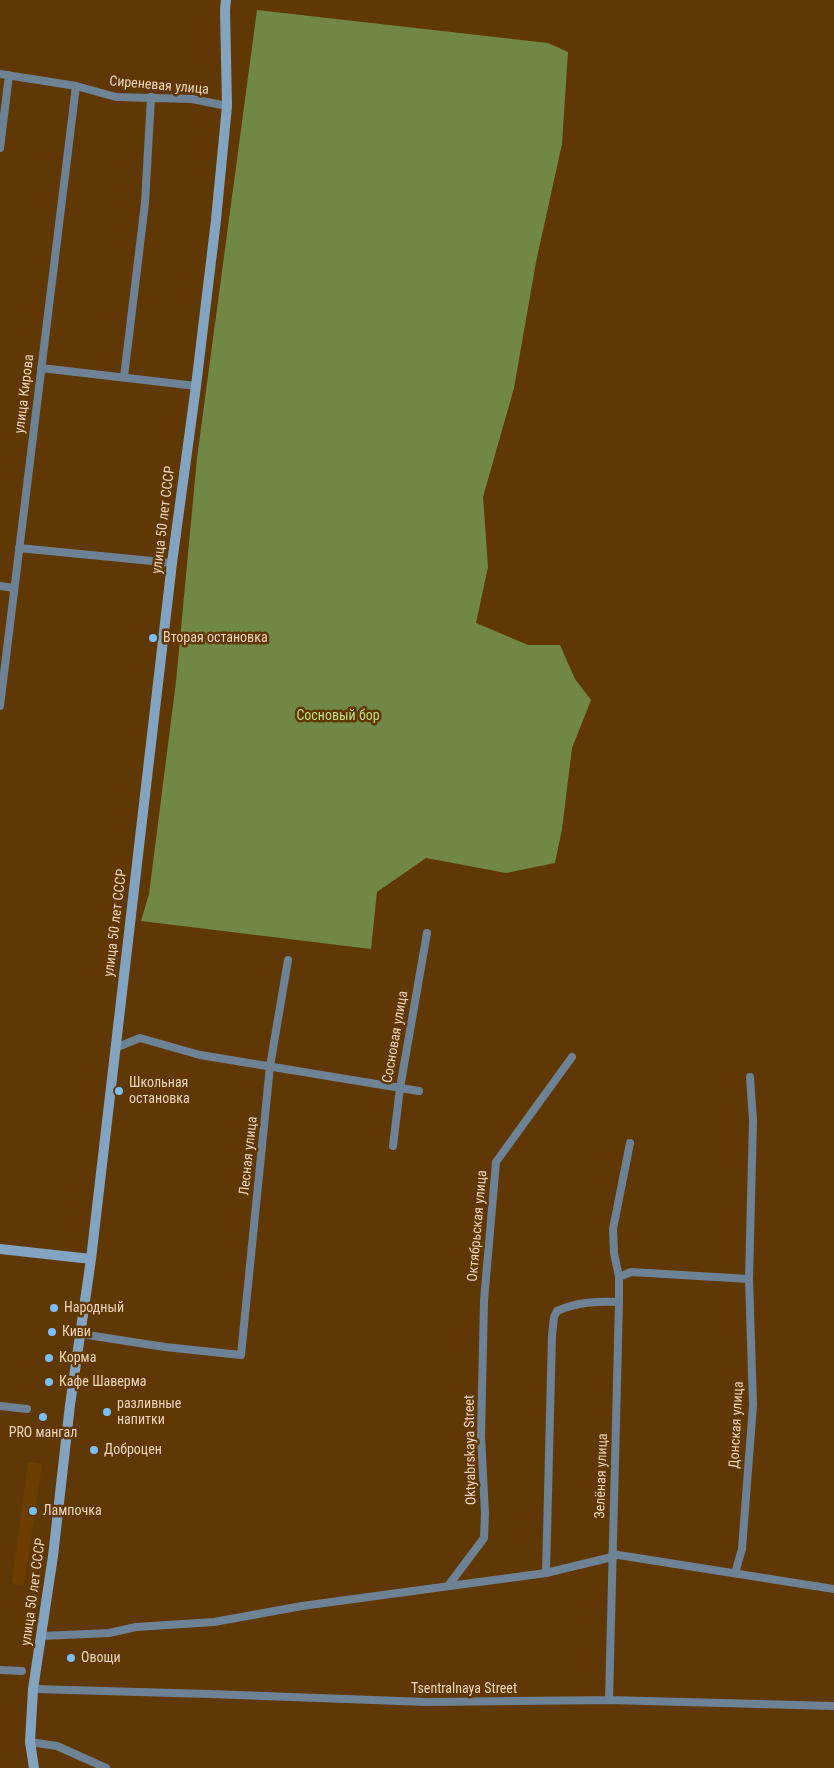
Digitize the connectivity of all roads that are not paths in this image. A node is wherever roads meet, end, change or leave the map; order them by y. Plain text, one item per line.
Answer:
1 (226, 0) edge
2 (0, 74) edge
3 (9, 76) junction
4 (76, 86) junction
5 (151, 97) junction
6 (227, 106) junction
7 (0, 148) edge
8 (41, 368) junction
9 (124, 377) junction
10 (196, 386) junction
11 (19, 548) junction
12 (172, 563) junction
13 (0, 586) edge
14 (14, 588) junction
15 (0, 706) edge
16 (427, 933) dead end
17 (288, 960) dead end
18 (115, 1048) junction
19 (572, 1057) dead end
20 (270, 1066) junction
21 (750, 1077) dead end
22 (400, 1088) junction
23 (419, 1091) dead end
24 (630, 1143) dead end
25 (393, 1146) dead end
26 (0, 1249) edge
27 (91, 1259) junction
28 (618, 1277) junction
29 (749, 1279) junction
30 (619, 1302) junction
31 (81, 1334) junction
32 (0, 1406) edge
33 (27, 1409) dead end
34 (612, 1555) junction
35 (735, 1572) junction
36 (546, 1573) junction
37 (448, 1586) junction
38 (834, 1589) edge
39 (42, 1636) junction
40 (0, 1670) edge
41 (22, 1671) dead end
42 (33, 1689) junction
43 (609, 1700) junction
44 (834, 1706) edge
45 (30, 1742) junction
46 (34, 1768) edge
47 (106, 1768) edge

1 - 6 street, улица 50 лет СССР
2 - 3 street, Сиреневая улица
3 - 4 street, Сиреневая улица
3 - 7 street
4 - 5 street, Сиреневая улица
4 - 8 street, улица Кирова
5 - 6 street, Сиреневая улица
5 - 9 street
6 - 10 street, улица 50 лет СССР
8 - 9 street
8 - 11 street, улица Кирова
9 - 10 street
10 - 12 street, улица 50 лет СССР
11 - 12 street
11 - 14 street, улица Кирова
12 - 18 street, улица 50 лет СССР
13 - 14 street
14 - 15 street, улица Кирова
16 - 22 street, Сосновая улица
17 - 20 street, Лесная улица
18 - 20 street
18 - 27 street, улица 50 лет СССР
19 - 37 street, Oktyabrskaya Street
20 - 22 street
20 - 31 street, Лесная улица
21 - 29 street, Донская улица
22 - 23 street
22 - 25 street, Сосновая улица
24 - 28 street, Зелёная улица
26 - 27 street
27 - 31 street, улица 50 лет СССР
28 - 29 street
28 - 30 street, Зелёная улица
29 - 35 street, Донская улица
30 - 34 street, Зелёная улица
30 - 36 street
31 - 39 street, улица 50 лет СССР
32 - 33 street
34 - 35 street
34 - 36 street
34 - 43 street, Зелёная улица
35 - 38 street
36 - 37 street
37 - 39 street
39 - 42 street, улица 50 лет СССР
40 - 41 street
42 - 43 street
42 - 45 street, улица 50 лет СССР
43 - 44 street
45 - 46 street, улица 50 лет СССР
45 - 47 street

